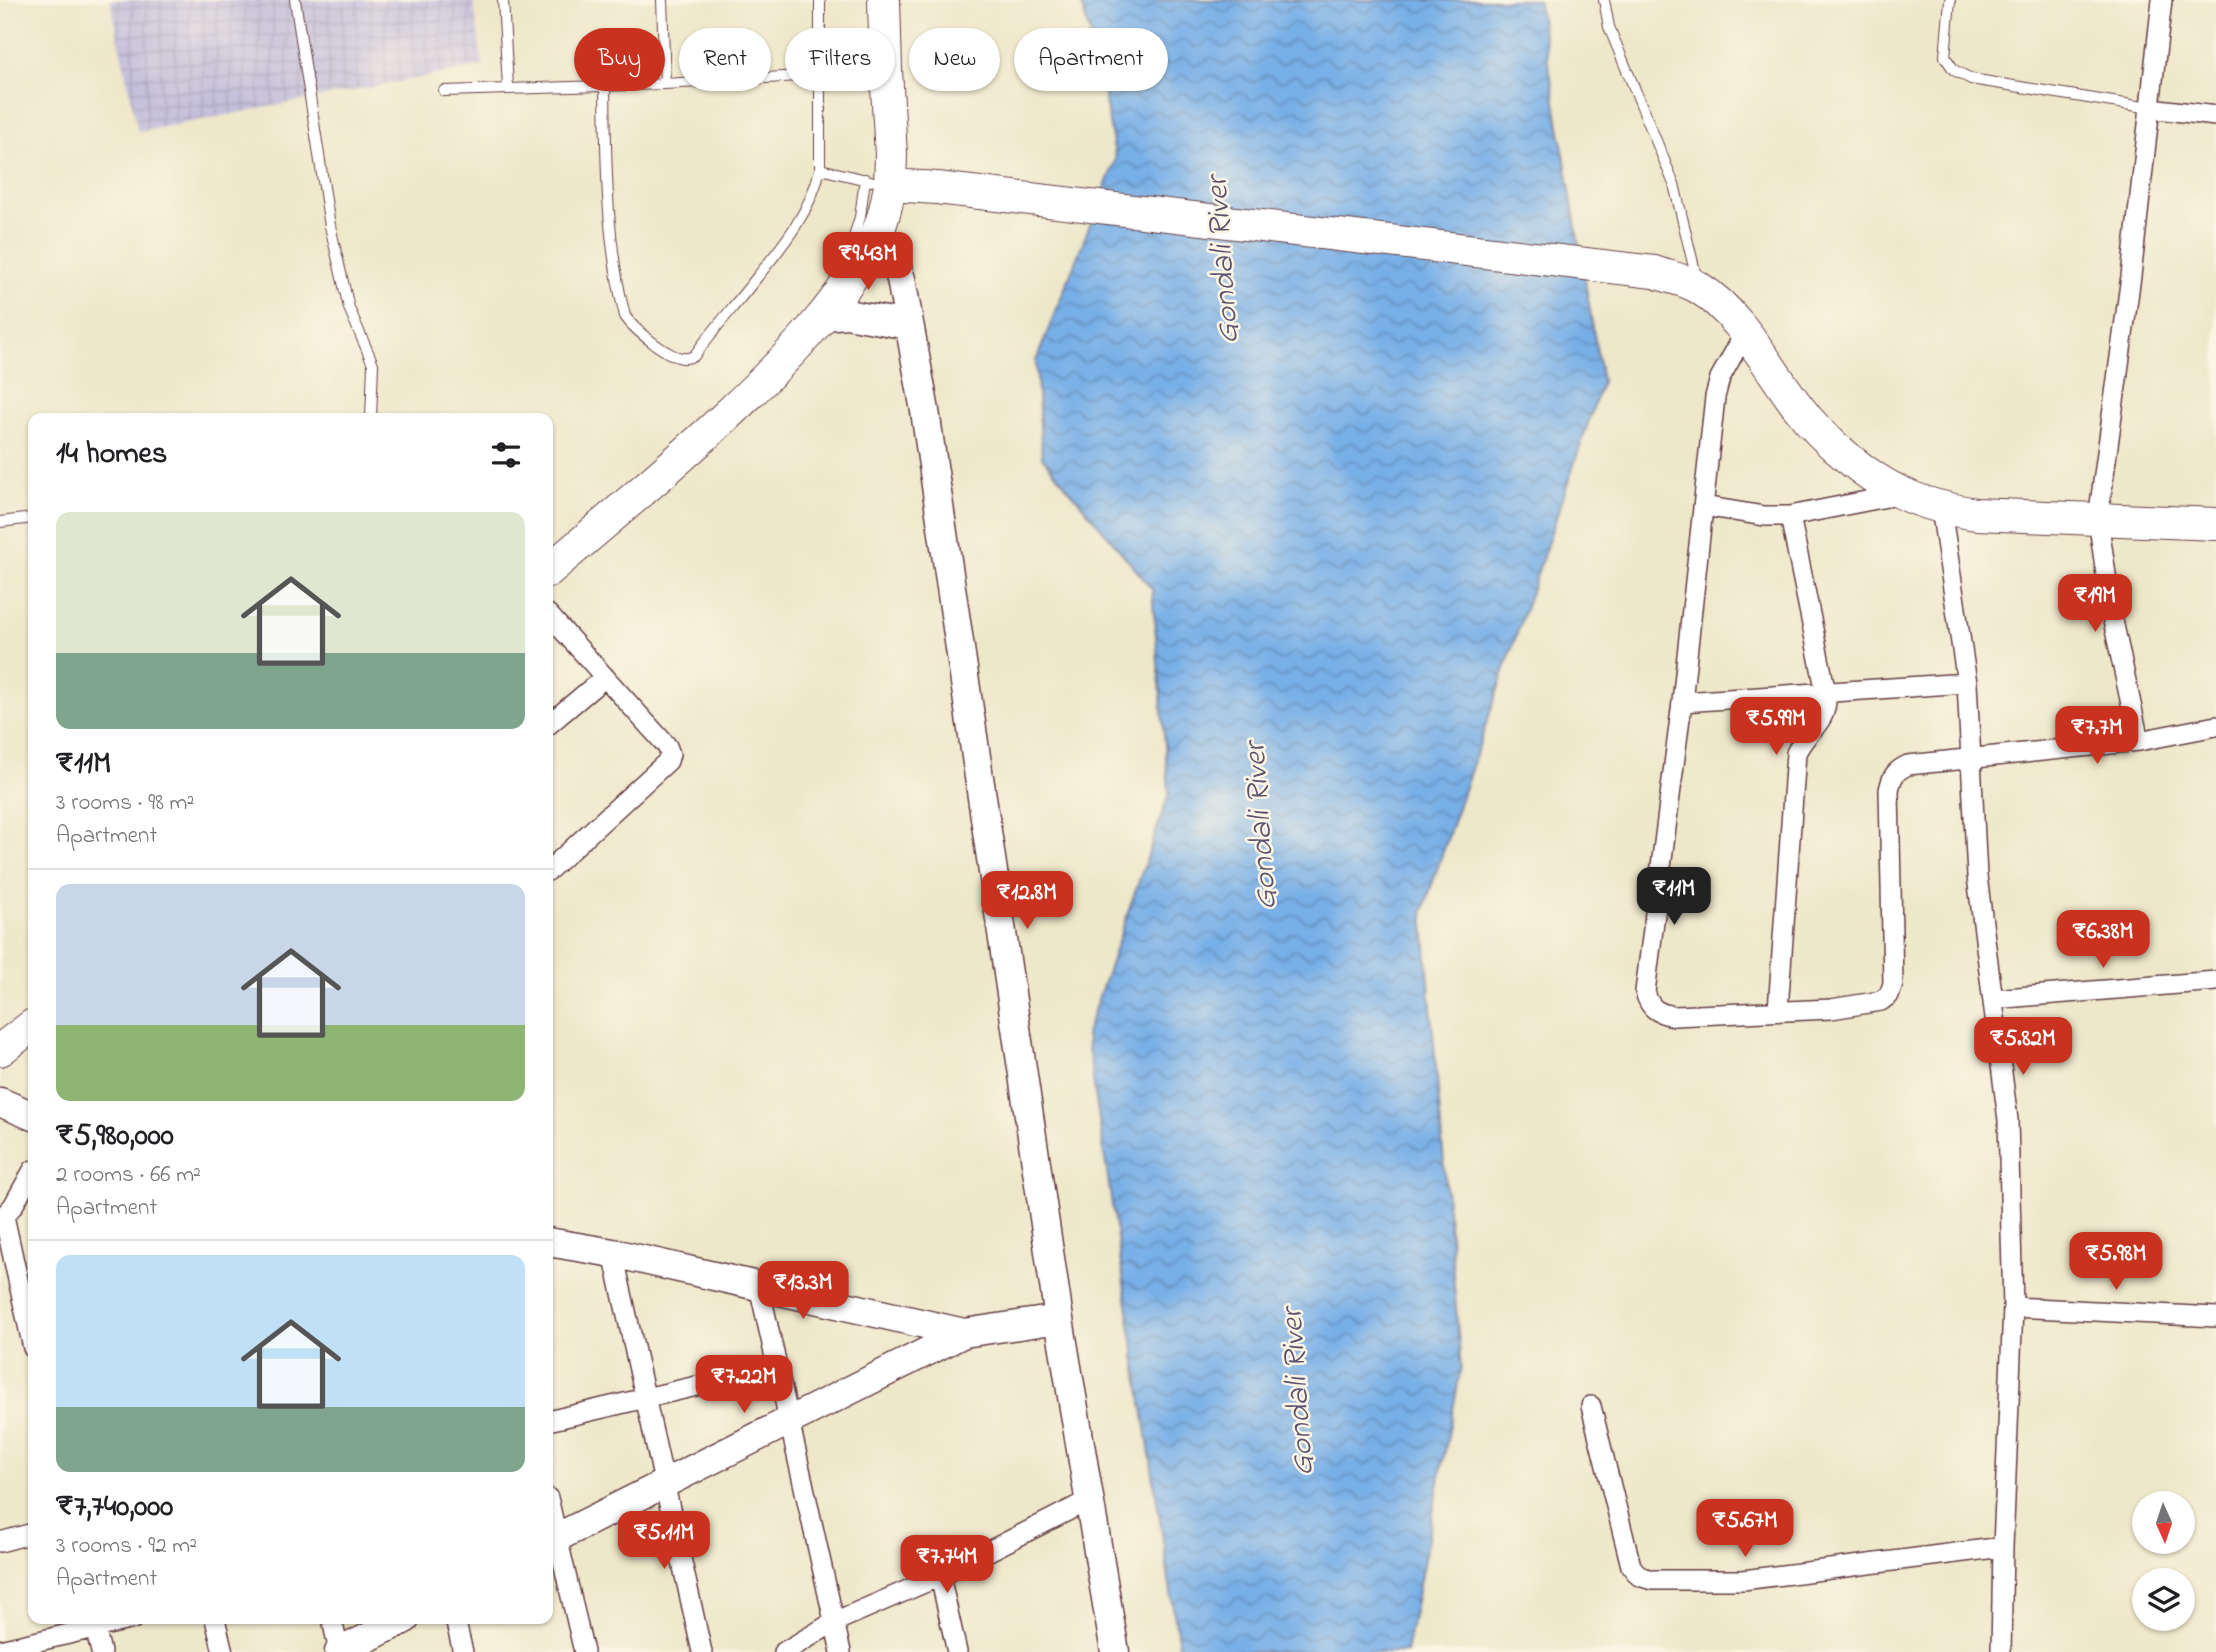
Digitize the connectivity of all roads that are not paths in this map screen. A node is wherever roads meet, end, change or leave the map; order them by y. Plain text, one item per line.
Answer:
1 (295, 0) edge
2 (503, 0) edge
3 (662, 0) edge
4 (820, 0) edge
5 (884, 0) edge
6 (1604, 0) edge
7 (1950, 0) edge
8 (2162, 0) edge
9 (663, 28) edge
10 (820, 28) edge
11 (885, 28) edge
12 (785, 76) edge
13 (665, 84) edge
14 (574, 86) edge
15 (508, 87) junction
16 (444, 91) dead end
17 (605, 91) edge
18 (820, 91) edge
19 (887, 91) edge
20 (2150, 108) junction
21 (2216, 116) edge
22 (820, 169) junction
23 (878, 182) junction
24 (878, 231) junction
25 (847, 282) junction
26 (1698, 287) junction
27 (823, 316) junction
28 (908, 325) junction
29 (1745, 333) junction
30 (371, 413) edge
31 (1903, 494) junction
32 (1703, 506) junction
33 (1941, 508) junction
34 (1790, 516) junction
35 (28, 519) edge
36 (2098, 519) junction
37 (0, 522) edge
38 (2216, 524) edge
39 (553, 567) edge
40 (553, 620) edge
41 (604, 677) junction
42 (1967, 683) junction
43 (1826, 693) junction
44 (1682, 702) junction
45 (553, 721) edge
46 (2216, 726) edge
47 (2139, 741) junction
48 (1972, 760) junction
49 (553, 866) edge
50 (2216, 981) edge
51 (1993, 999) junction
52 (1778, 1010) junction
53 (28, 1029) edge
54 (0, 1050) edge
55 (0, 1102) edge
56 (28, 1114) edge
57 (28, 1179) edge
58 (2, 1218) edge
59 (553, 1243) edge
60 (613, 1253) junction
61 (759, 1286) junction
62 (2013, 1307) junction
63 (2216, 1317) edge
64 (1059, 1319) junction
65 (28, 1327) edge
66 (964, 1333) junction
67 (777, 1367) junction
68 (646, 1398) junction
69 (1591, 1406) dead end
70 (553, 1420) edge
71 (789, 1420) junction
72 (665, 1482) junction
73 (1091, 1499) junction
74 (28, 1534) edge
75 (553, 1539) edge
76 (0, 1542) edge
77 (553, 1544) edge
78 (2003, 1546) junction
79 (940, 1576) junction
80 (834, 1622) junction
81 (91, 1624) edge
82 (94, 1624) edge
83 (216, 1624) edge
84 (333, 1624) edge
85 (395, 1624) edge
86 (456, 1624) edge
87 (0, 1650) edge
88 (101, 1652) edge
89 (223, 1652) edge
90 (339, 1652) edge
91 (463, 1652) edge
92 (584, 1652) edge
93 (702, 1652) edge
94 (784, 1652) edge
95 (841, 1652) edge
96 (957, 1652) edge
97 (1115, 1652) edge
98 (2001, 1652) edge

1 - 30 lane
2 - 15 lane
3 - 9 lane
4 - 10 lane
5 - 11 main road
6 - 26 lane
7 - 20 lane
8 - 20 street
12 - 13 lane
14 - 15 lane
15 - 16 lane
17 - 22 lane
18 - 22 lane
19 - 23 main road
20 - 21 street
20 - 36 street
22 - 23 lane
23 - 24 main road
23 - 25 lane
23 - 26 main road
24 - 25 main road
24 - 28 main road
25 - 27 main road
26 - 29 main road
27 - 28 main road
27 - 39 main road
28 - 64 main road
29 - 31 main road
29 - 32 street
31 - 33 main road
31 - 34 street
32 - 34 street
32 - 44 street
33 - 36 main road
33 - 42 street
34 - 43 street
35 - 37 lane
36 - 38 main road
36 - 47 street
40 - 41 street
41 - 45 street
41 - 49 street
42 - 43 street
42 - 48 street
43 - 44 street
43 - 52 street
44 - 52 street
46 - 47 street
47 - 48 street
48 - 51 street
48 - 52 street
50 - 51 street
51 - 62 street
53 - 54 main road
55 - 56 main road
57 - 58 street
58 - 65 street
59 - 60 main road
60 - 61 main road
60 - 68 street
61 - 66 main road
61 - 67 street
62 - 63 street
62 - 78 street
64 - 66 main road
64 - 73 main road
66 - 71 main road
67 - 68 street
67 - 71 street
68 - 70 street
68 - 72 street
69 - 78 street
71 - 72 main road
71 - 80 street
72 - 75 main road
72 - 93 street
73 - 79 street
73 - 97 main road
74 - 76 street
77 - 92 street
78 - 98 street
79 - 80 street
79 - 96 street
80 - 94 street
80 - 95 street
81 - 87 street
82 - 88 street
83 - 89 street
84 - 90 street
85 - 90 main road
86 - 91 street

